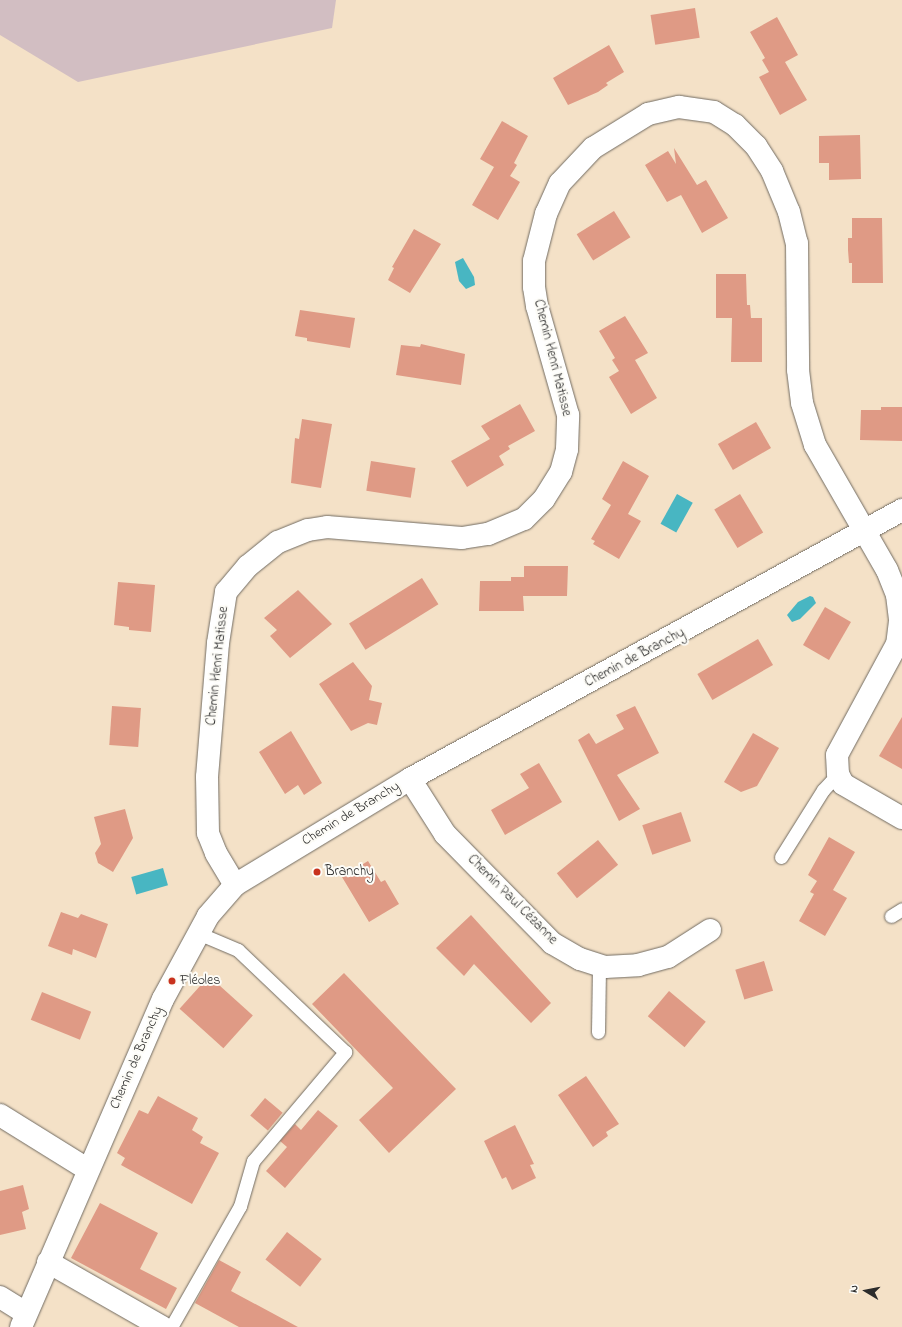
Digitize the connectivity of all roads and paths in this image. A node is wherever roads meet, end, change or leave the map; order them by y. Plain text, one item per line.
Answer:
1 (902, 510) edge
2 (864, 532) junction
3 (838, 774) junction
4 (410, 779) junction
5 (902, 818) edge
6 (781, 857) dead end
7 (235, 885) junction
8 (710, 930) dead end
9 (198, 932) junction
10 (599, 965) junction
11 (598, 1032) dead end
12 (0, 1115) edge
13 (87, 1169) junction
14 (48, 1262) junction
15 (0, 1298) edge
16 (23, 1320) edge
17 (162, 1327) edge
18 (171, 1327) edge

1 - 2 street, Chemin de Branchy
2 - 3 street, Chemin Henri Matisse
2 - 4 street, Chemin de Branchy
2 - 7 street, Chemin Henri Matisse
3 - 5 street
3 - 6 lane
4 - 7 street, Chemin de Branchy
4 - 10 street, Chemin Paul Cézanne
7 - 9 street, Chemin de Branchy
8 - 10 street, Chemin Paul Cézanne
9 - 13 street, Chemin de Branchy
9 - 18 lane
10 - 11 lane
12 - 13 street
13 - 14 street, Chemin de Branchy
14 - 16 street, Chemin de Branchy
14 - 17 street
15 - 16 street

